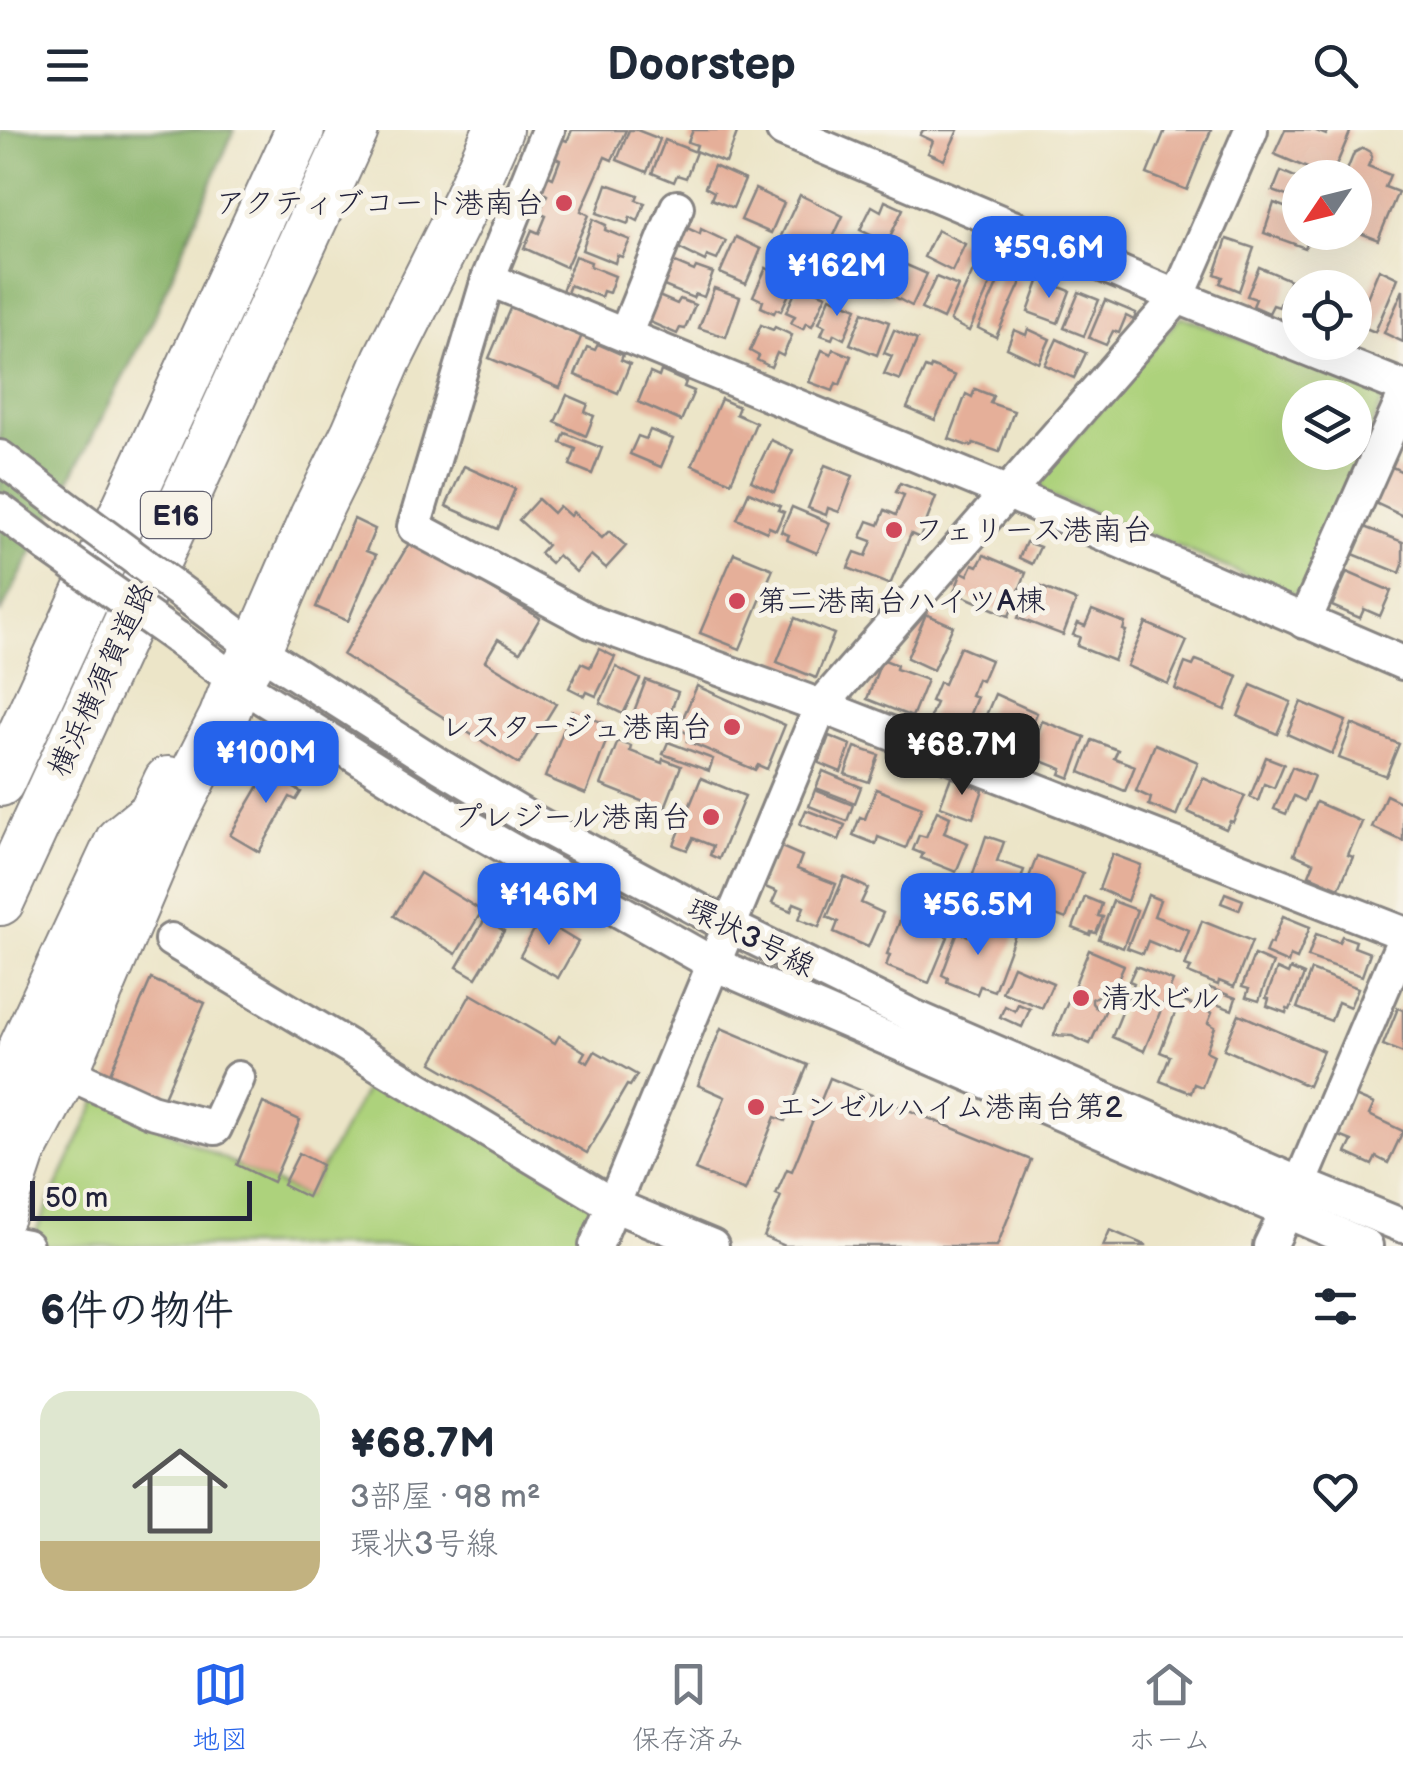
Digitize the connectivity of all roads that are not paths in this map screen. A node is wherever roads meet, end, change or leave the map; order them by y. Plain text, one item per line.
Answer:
1 (300, 130) edge
2 (354, 130) edge
3 (483, 130) edge
4 (498, 130) edge
5 (548, 130) edge
6 (784, 130) edge
7 (1251, 130) edge
8 (677, 207) dead end
9 (488, 278) junction
10 (1178, 297) junction
11 (625, 335) junction
12 (1403, 387) edge
13 (1403, 399) edge
14 (0, 458) edge
15 (1006, 492) junction
16 (0, 510) edge
17 (1304, 622) junction
18 (238, 659) junction
19 (1403, 664) edge
20 (821, 706) junction
21 (0, 782) edge
22 (0, 901) edge
23 (729, 926) junction
24 (1403, 937) edge
25 (171, 940) dead end
26 (712, 963) junction
27 (22, 1050) junction
28 (64, 1072) junction
29 (238, 1078) dead end
30 (0, 1135) edge
31 (1294, 1198) junction
32 (613, 1204) junction
33 (2, 1218) edge
34 (1403, 1226) edge
35 (26, 1246) edge
36 (596, 1246) edge
37 (712, 1246) edge
38 (1270, 1246) edge
39 (1366, 1246) edge

1 - 21 highway, 横浜横須賀道路 / E16
2 - 22 highway, 横浜横須賀道路 / E16
3 - 18 highway
4 - 18 highway
5 - 9 street
6 - 10 street
7 - 10 street
8 - 11 street
9 - 11 street
9 - 20 street
10 - 12 street
10 - 15 street
11 - 15 street
13 - 17 street
14 - 18 street, 環状3号線, bridge
15 - 17 street
15 - 20 street
16 - 18 street, 環状3号線, bridge
17 - 19 street
18 - 23 street, 環状3号線
18 - 26 street, 環状3号線
18 - 27 highway
18 - 28 highway
20 - 23 street
20 - 24 street
23 - 26 street
23 - 31 street, 環状3号線
24 - 31 street
25 - 32 street
26 - 31 street, 環状3号線
26 - 32 street
27 - 28 street
27 - 30 highway
28 - 29 street
28 - 33 highway
31 - 34 street, 環状3号線
31 - 38 street
31 - 39 street, 環状3号線
32 - 36 street
32 - 37 street
33 - 35 street

